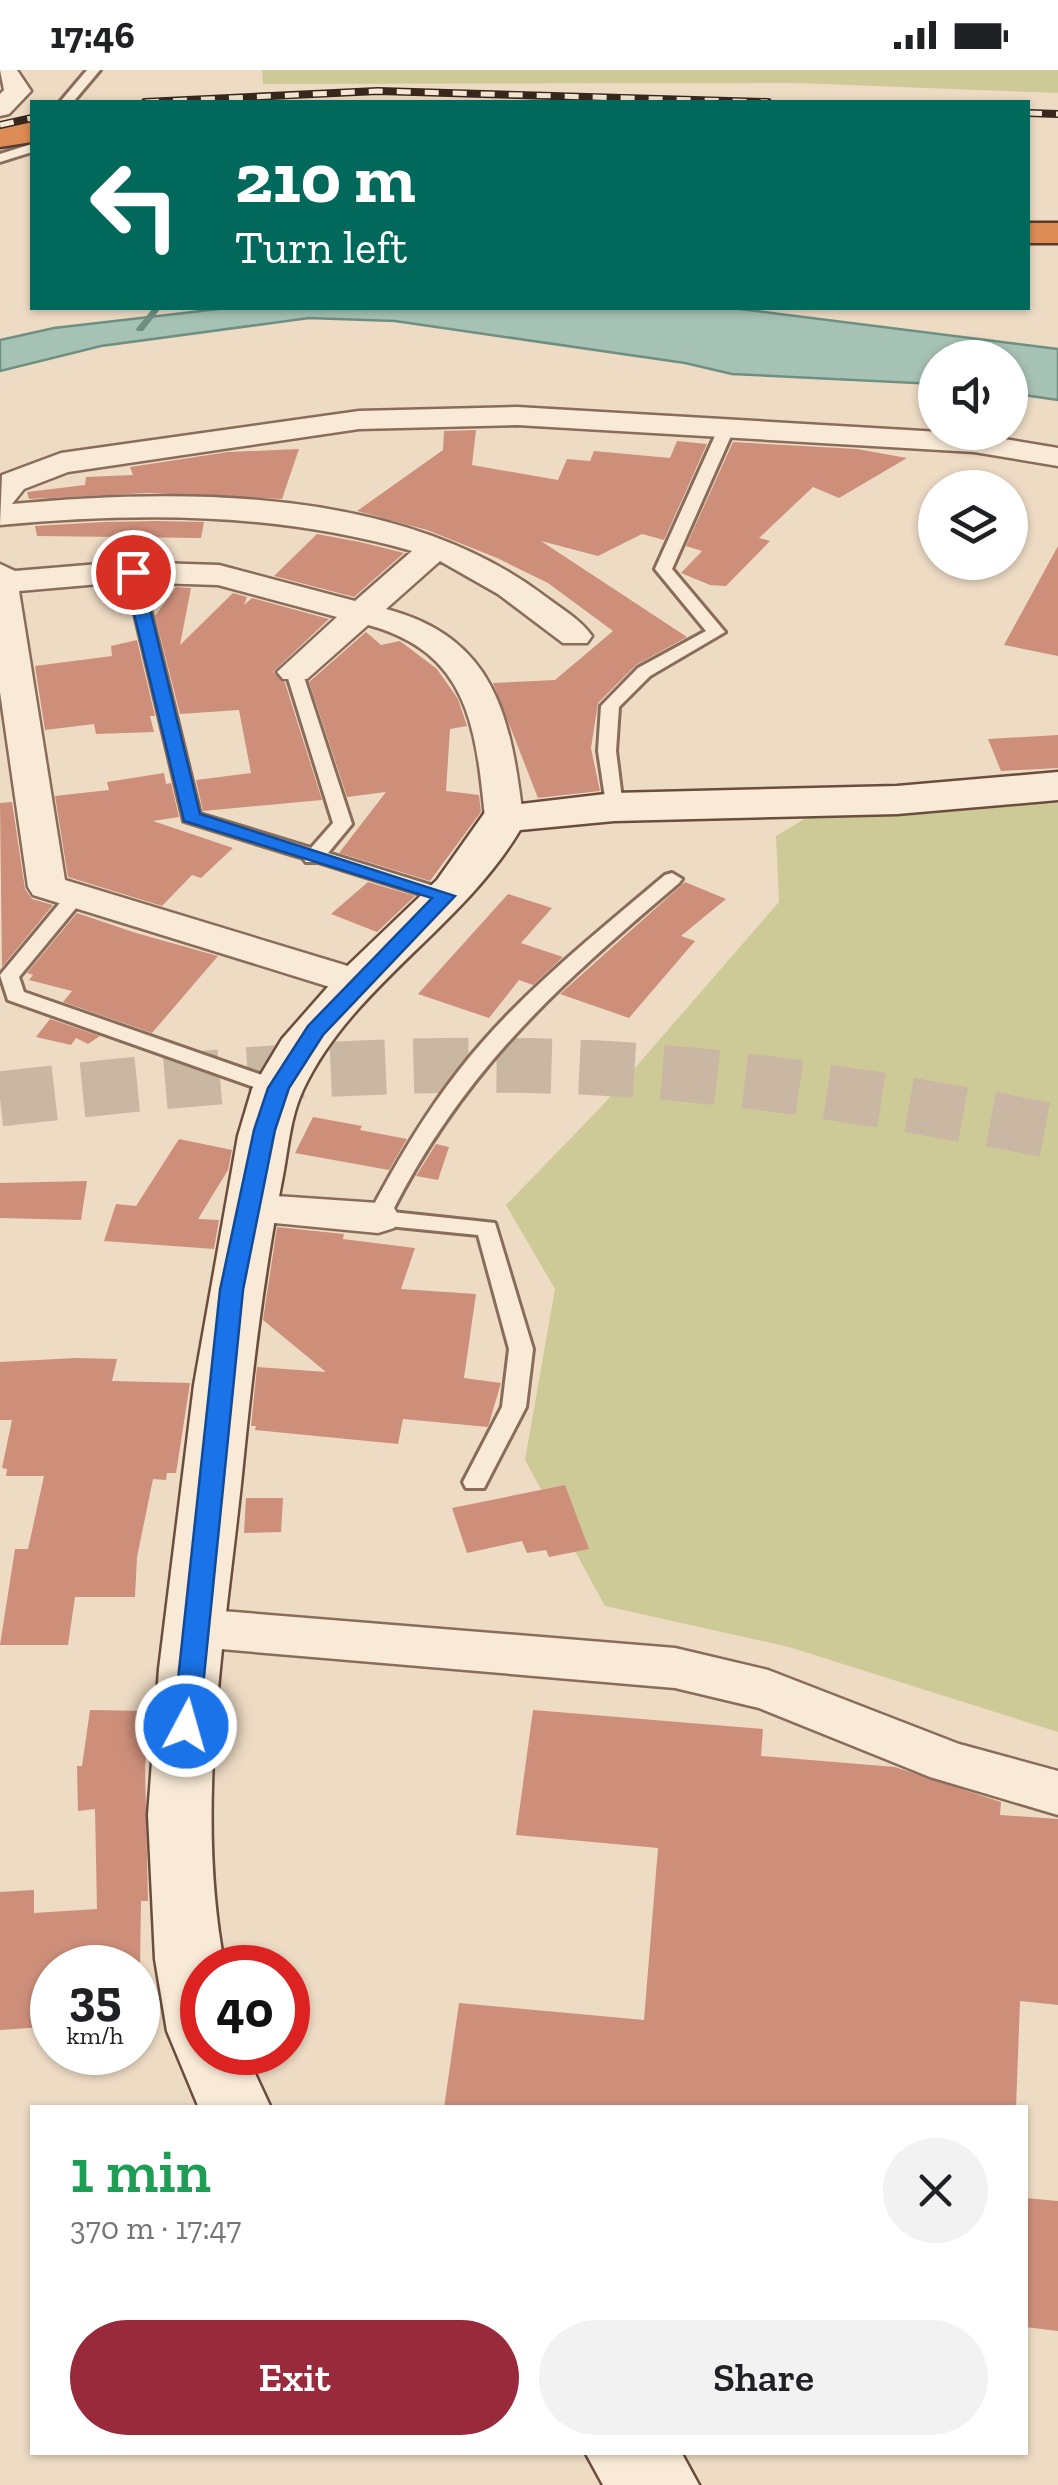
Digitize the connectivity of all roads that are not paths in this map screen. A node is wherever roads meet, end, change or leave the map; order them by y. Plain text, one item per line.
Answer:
1 (4, 70) edge
2 (94, 70) edge
3 (68, 100) edge
4 (0, 108) edge
5 (30, 132) edge
6 (0, 137) edge
7 (30, 149) edge
8 (0, 158) edge
9 (1030, 233) edge
10 (1058, 233) edge
11 (727, 428) junction
12 (1058, 457) edge
13 (0, 498) edge
14 (0, 516) edge
15 (434, 549) junction
16 (133, 572) junction
17 (1, 578) edge
18 (360, 611) junction
19 (574, 636) dead end
20 (296, 672) joint
21 (1058, 786) edge
22 (614, 807) junction
23 (504, 818) junction
24 (313, 858) junction
25 (672, 880) dead end
26 (76, 896) junction
27 (446, 896) junction
28 (360, 983) junction
29 (278, 1088) junction
30 (248, 1209) junction
31 (378, 1218) junction
32 (475, 1482) dead end
33 (197, 1628) junction
34 (1058, 1792) edge
35 (188, 1945) edge
36 (220, 2075) edge
37 (234, 2105) edge
38 (627, 2455) edge
39 (658, 2485) edge

1 - 4 street
2 - 3 lane
5 - 6 highway
7 - 8 lane
9 - 10 highway
11 - 12 street
11 - 13 street
11 - 22 lane
14 - 15 street
15 - 18 street
15 - 19 street
16 - 17 street
16 - 18 street
16 - 24 lane
17 - 26 street
18 - 20 street
18 - 23 street
20 - 24 lane
21 - 22 street
22 - 23 street
23 - 27 street
24 - 27 lane
25 - 31 lane
26 - 28 street
26 - 29 lane
27 - 28 street
28 - 29 street
29 - 30 street
30 - 31 street
30 - 33 street
31 - 32 lane
33 - 34 street
33 - 35 street
36 - 37 street
38 - 39 street

